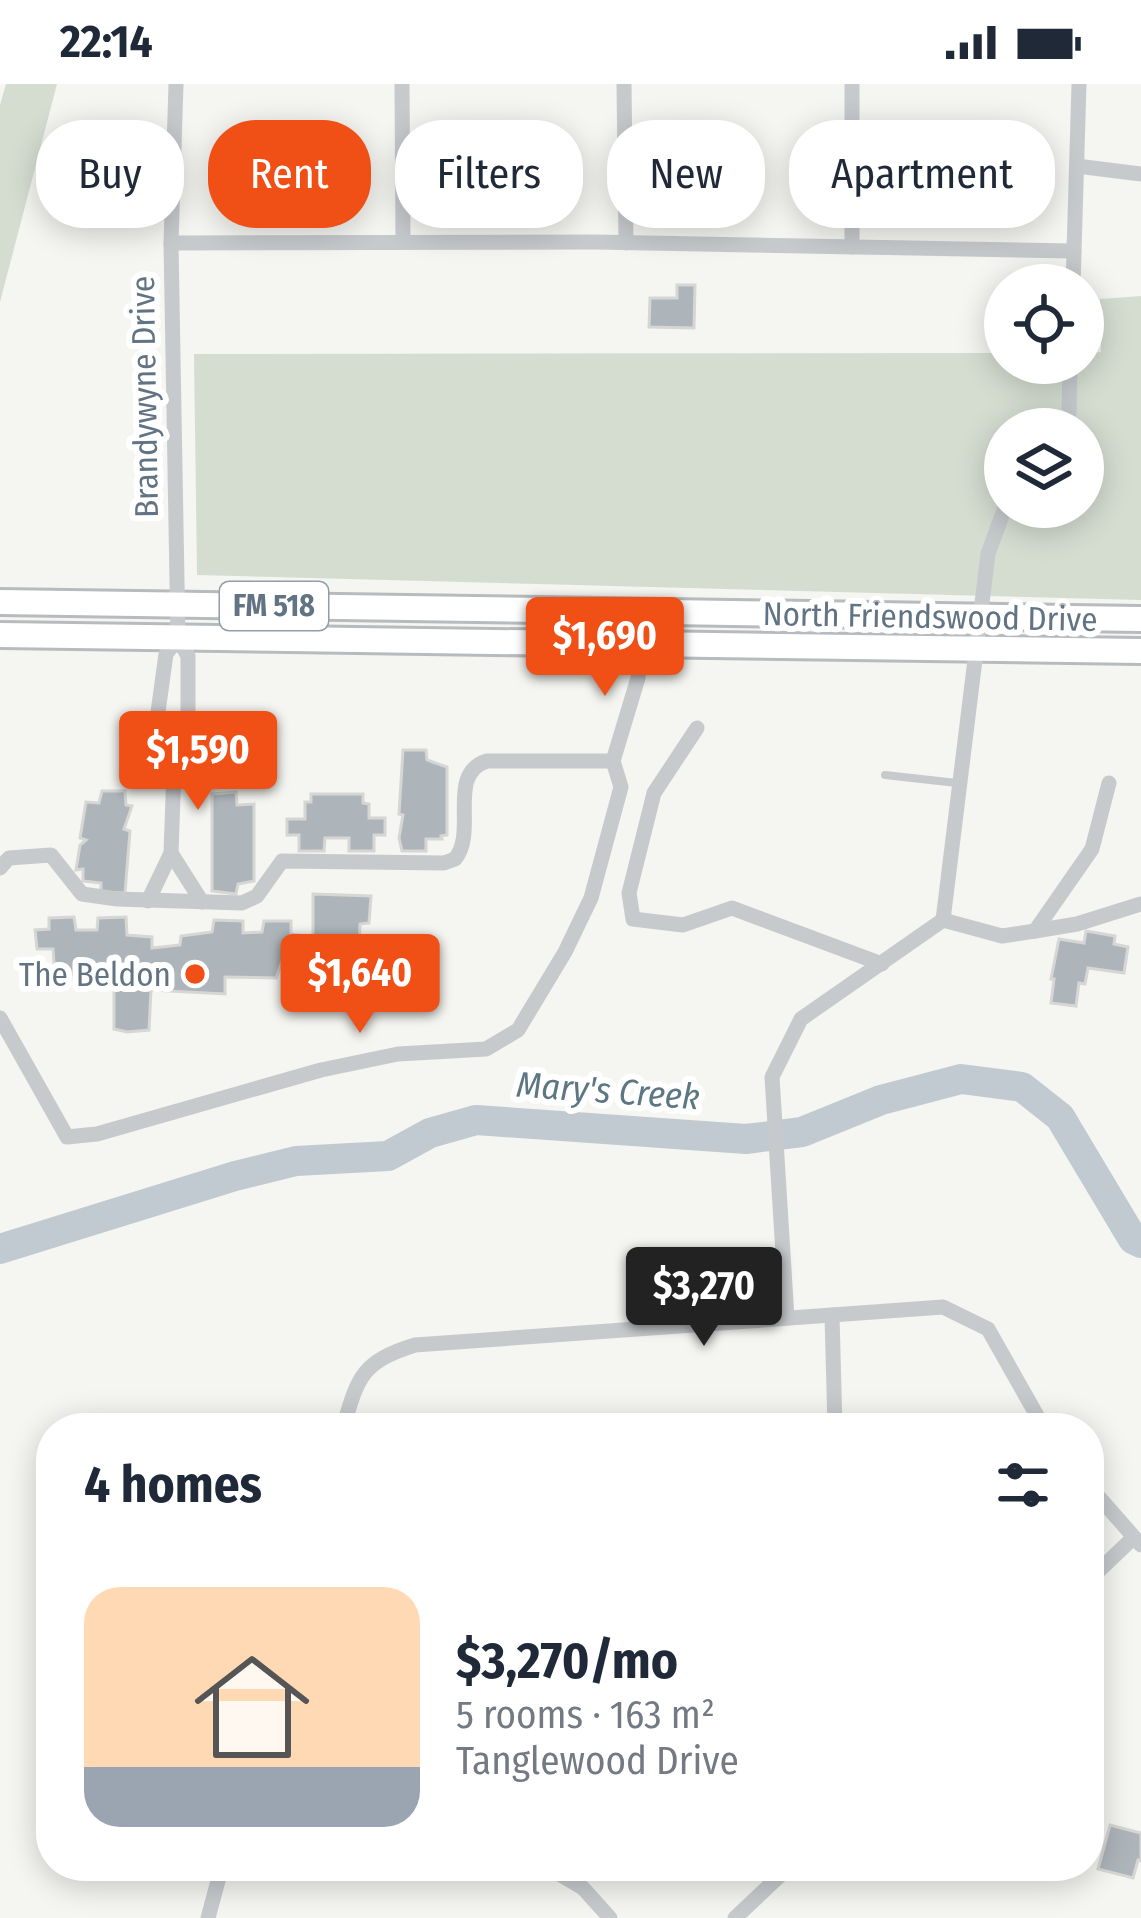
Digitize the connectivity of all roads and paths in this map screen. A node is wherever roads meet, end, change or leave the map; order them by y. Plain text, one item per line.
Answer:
1 (176, 84) edge
2 (402, 84) edge
3 (624, 84) edge
4 (852, 84) edge
5 (1078, 84) edge
6 (1076, 166) junction
7 (1141, 174) edge
8 (171, 242) junction
9 (403, 242) junction
10 (626, 243) junction
11 (852, 247) junction
12 (1074, 251) junction
13 (1074, 264) edge
14 (997, 528) edge
15 (0, 602) edge
16 (178, 604) junction
17 (979, 616) junction
18 (1141, 619) edge
19 (0, 635) edge
20 (178, 638) junction
21 (641, 644) junction
22 (974, 649) junction
23 (1141, 651) edge
24 (697, 728) dead end
25 (614, 761) junction
26 (174, 770) junction
27 (885, 775) dead end
28 (958, 783) junction
29 (1109, 783) dead end
30 (170, 853) junction
31 (0, 868) edge
32 (148, 901) junction
33 (202, 902) junction
34 (1141, 904) edge
35 (943, 920) junction
36 (1035, 931) junction
37 (882, 964) junction
38 (0, 1018) edge
39 (832, 1315) junction
40 (787, 1318) junction
41 (347, 1413) edge
42 (835, 1413) edge
43 (1036, 1413) edge
44 (1104, 1504) edge
45 (1137, 1542) edge
46 (1104, 1568) edge
47 (218, 1881) edge
48 (571, 1881) edge
49 (774, 1881) edge
50 (208, 1918) edge
51 (610, 1918) edge
52 (735, 1918) edge

1 - 8 street, Brandywyne Drive
2 - 9 street
3 - 10 street
4 - 11 street
5 - 6 street
6 - 7 street
6 - 12 street
8 - 9 street
8 - 16 street, Brandywyne Drive
9 - 10 street
10 - 11 street
11 - 12 street
12 - 13 street
14 - 17 street
15 - 16 main road, North Friendswood Drive / FM 518
16 - 17 main road, North Friendswood Drive / FM 518
16 - 20 street, Brandywyne Drive
17 - 18 main road, North Friendswood Drive / FM 518
17 - 22 street
19 - 20 main road, North Friendswood Drive / FM 518
20 - 21 main road, North Friendswood Drive / FM 518
20 - 26 street
20 - 26 street
21 - 22 main road, North Friendswood Drive / FM 518
21 - 25 street
22 - 23 main road, North Friendswood Drive / FM 518
22 - 28 street
24 - 37 street
25 - 33 street
25 - 38 street
26 - 30 street
27 - 28 lane
28 - 35 street
29 - 36 street
30 - 32 street
30 - 33 street
31 - 32 street
32 - 33 street
34 - 36 street
35 - 36 street
35 - 37 street
37 - 40 street
39 - 40 street
39 - 42 street
39 - 43 street
40 - 41 street
44 - 45 street
45 - 46 street
47 - 50 street
48 - 51 street
49 - 52 street

